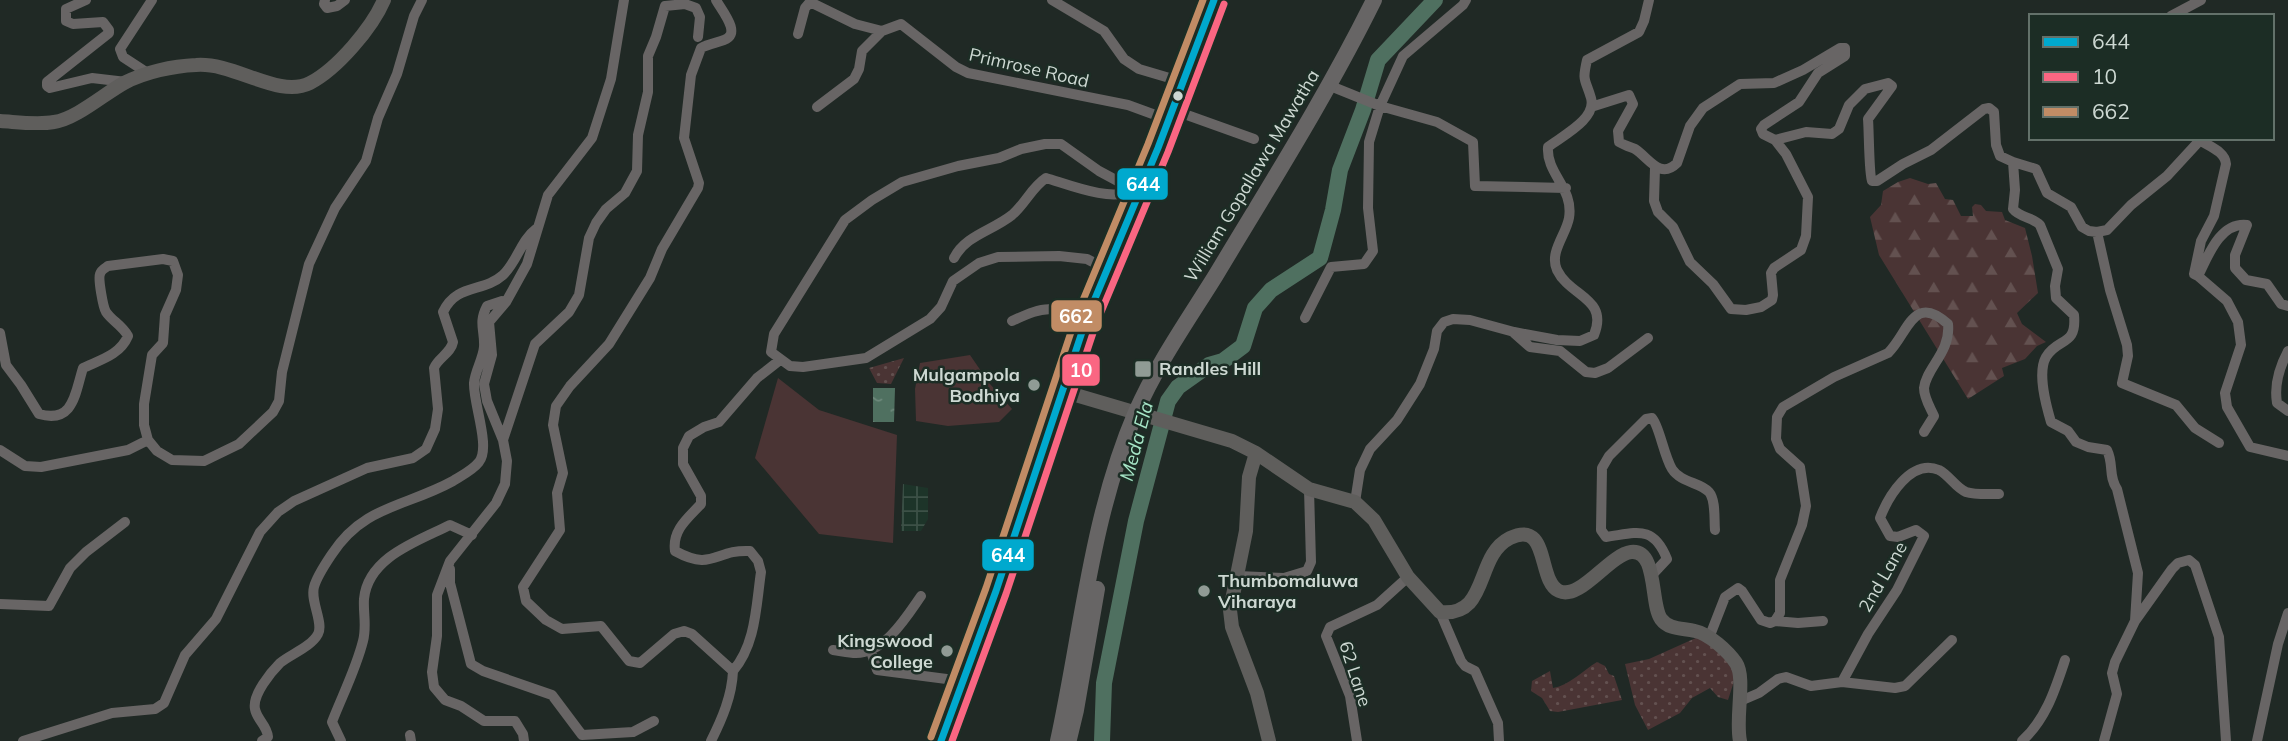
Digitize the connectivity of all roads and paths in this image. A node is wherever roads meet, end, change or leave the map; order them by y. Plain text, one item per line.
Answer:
1 (86, 0) edge
2 (152, 0) edge
3 (325, 0) edge
4 (345, 0) edge
5 (384, 0) edge
6 (422, 0) edge
7 (624, 0) edge
8 (716, 0) edge
9 (1052, 0) edge
10 (1214, 0) edge
11 (1374, 0) edge
12 (1465, 0) edge
13 (1649, 0) edge
14 (2201, 0) edge
15 (2175, 14) edge
16 (882, 32) junction
17 (798, 34) dead end
18 (698, 37) dead end
19 (150, 74) junction
20 (127, 82) junction
21 (1183, 82) junction
22 (1328, 85) junction
23 (1375, 104) junction
24 (817, 107) dead end
25 (1591, 107) junction
26 (1171, 115) junction
27 (0, 121) edge
28 (1254, 139) dead end
29 (1775, 140) junction
30 (2202, 140) edge
31 (2013, 162) junction
32 (1655, 167) junction
33 (1566, 188) junction
34 (1136, 192) junction
35 (536, 228) junction
36 (2097, 232) junction
37 (954, 258) dead end
38 (1108, 270) junction
39 (2198, 276) junction
40 (506, 302) junction
41 (2288, 306) edge
42 (1305, 318) dead end
43 (1086, 320) junction
44 (1012, 321) dead end
45 (1514, 332) junction
46 (0, 333) edge
47 (1648, 338) dead end
48 (2288, 351) edge
49 (780, 360) junction
50 (1062, 391) junction
51 (2288, 411) edge
52 (1145, 415) junction
53 (1924, 432) dead end
54 (148, 440) junction
55 (503, 440) junction
56 (2219, 443) dead end
57 (0, 450) edge
58 (1256, 453) junction
59 (2288, 456) edge
60 (1309, 489) junction
61 (1999, 495) dead end
62 (1355, 502) junction
63 (125, 522) dead end
64 (1715, 530) dead end
65 (471, 535) junction
66 (450, 561) junction
67 (1652, 575) junction
68 (1238, 576) junction
69 (1408, 577) junction
70 (921, 596) dead end
71 (0, 604) edge
72 (1440, 612) junction
73 (2288, 613) edge
74 (1775, 621) junction
75 (1823, 621) dead end
76 (2135, 621) junction
77 (1709, 638) junction
78 (1952, 640) dead end
79 (870, 648) junction
80 (833, 649) dead end
81 (2065, 660) dead end
82 (733, 671) junction
83 (962, 681) junction
84 (1842, 681) junction
85 (1738, 702) junction
86 (654, 721) dead end
87 (23, 741) edge
88 (262, 741) edge
89 (341, 741) edge
90 (524, 741) edge
91 (711, 741) edge
92 (941, 741) edge
93 (1058, 741) edge
94 (1068, 741) edge
95 (1269, 741) edge
96 (1357, 741) edge
97 (1499, 741) edge
98 (1740, 741) edge
99 (2022, 741) edge
100 (2104, 741) edge
101 (2226, 741) edge
102 (2257, 741) edge

1 - 20 street
2 - 19 street
3 - 4 street
5 - 19 street
6 - 54 street
7 - 35 street
8 - 82 street
9 - 21 street
10 - 21 highway
11 - 22 main road, William Gopallawa Mawatha
12 - 23 street
13 - 25 street
14 - 15 street
16 - 17 street, Primrose Road
16 - 24 street
16 - 26 street, Primrose Road
18 - 55 street
19 - 20 street
20 - 27 street
21 - 26 highway
22 - 23 street
22 - 52 main road, William Gopallawa Mawatha
23 - 33 street
23 - 42 street
25 - 32 street
25 - 33 street
26 - 28 street
26 - 34 highway
29 - 31 street
29 - 32 street
29 - 32 street
30 - 36 street
30 - 39 street
31 - 36 street
31 - 76 street
33 - 45 street
34 - 37 street
34 - 38 highway
34 - 49 street
35 - 40 street
35 - 87 street
36 - 56 street
38 - 43 highway
38 - 49 street
39 - 41 street
39 - 59 street
40 - 55 street
40 - 88 street
43 - 44 street
43 - 50 highway
45 - 47 street
45 - 62 street
46 - 54 street
48 - 51 street
49 - 82 street
50 - 52 street
50 - 83 highway
52 - 58 street
52 - 93 main road, William Gopallawa Mawatha
52 - 94 main road, William Gopallawa Mawatha
53 - 74 street
54 - 57 street
55 - 65 street
58 - 60 street
58 - 68 street
60 - 62 street
60 - 68 street
61 - 84 street, 2nd Lane
62 - 69 street
63 - 71 street
64 - 67 street
65 - 66 street
65 - 89 street
66 - 86 street
66 - 90 street
67 - 72 street
67 - 77 street
68 - 95 street
69 - 72 street
69 - 96 street, 62 Lane
70 - 79 street
72 - 97 street
73 - 102 street
74 - 75 street
74 - 77 street
76 - 100 street
76 - 101 street
77 - 85 street
78 - 84 street
79 - 80 street
79 - 83 street
81 - 99 street
82 - 91 street
83 - 92 highway
84 - 85 street
85 - 98 street

